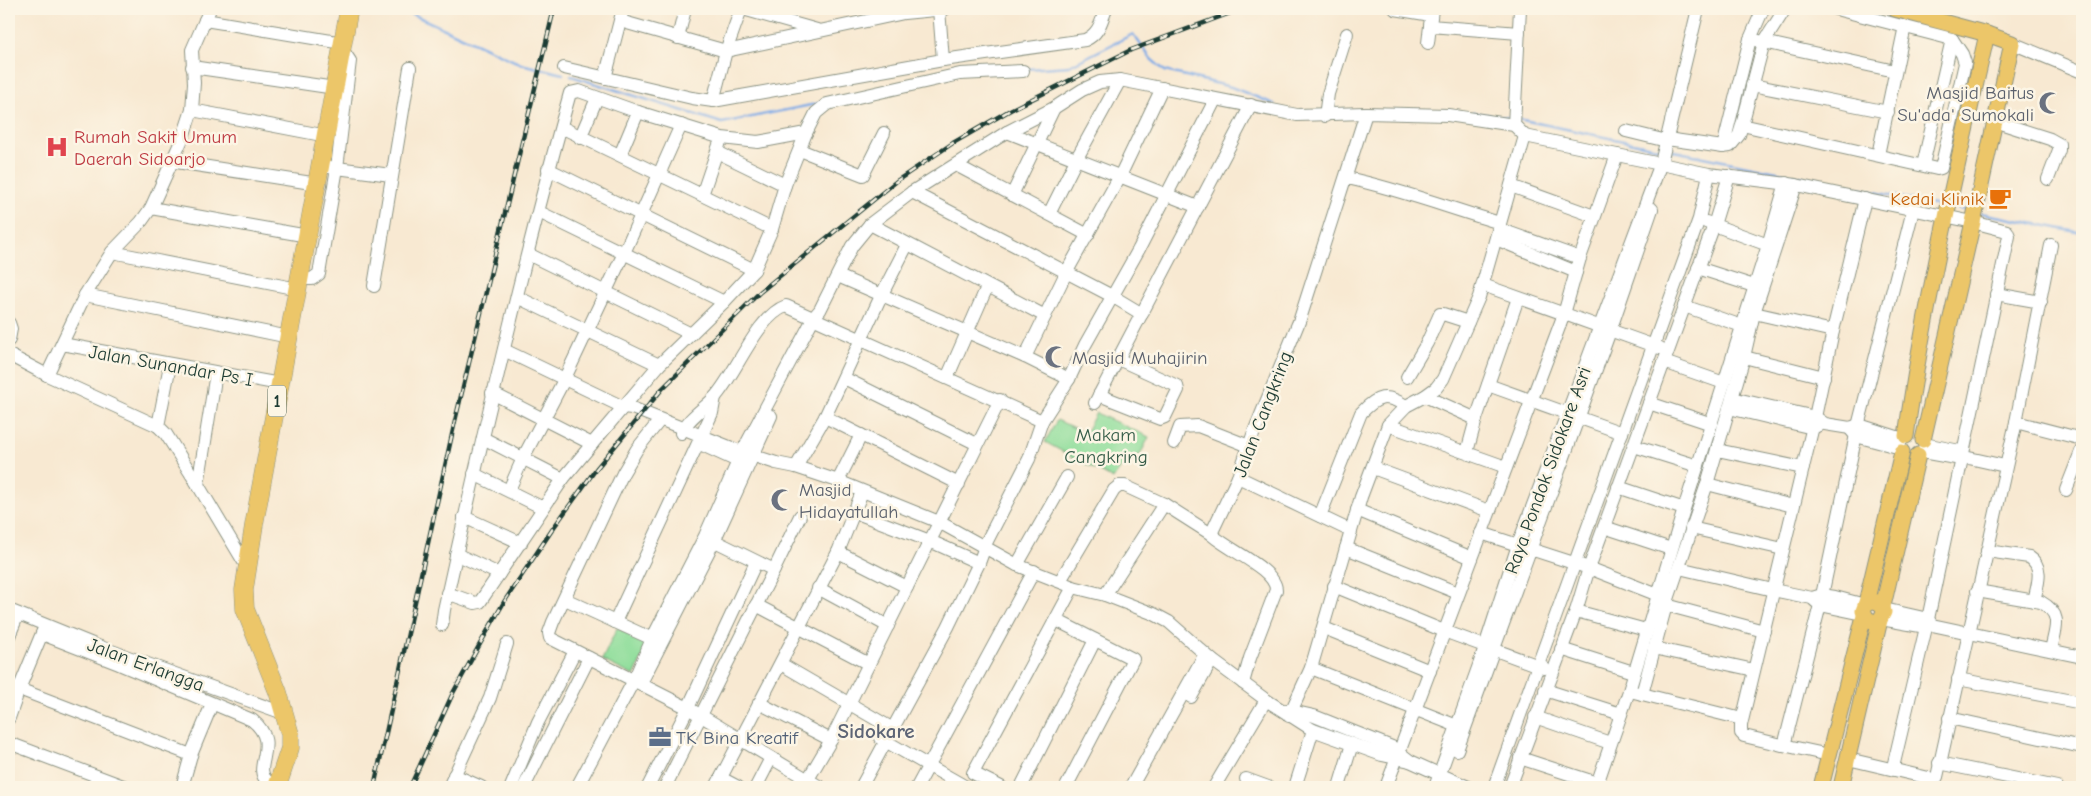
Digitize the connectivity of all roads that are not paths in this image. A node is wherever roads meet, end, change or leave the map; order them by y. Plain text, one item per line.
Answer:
1 (349, 9) edge
2 (686, 9) edge
3 (742, 9) edge
4 (939, 9) edge
5 (1106, 9) edge
6 (1395, 9) edge
7 (1520, 9) edge
8 (1698, 9) edge
9 (1706, 9) edge
10 (1763, 9) edge
11 (1785, 9) edge
12 (1836, 9) edge
13 (1895, 9) edge
14 (898, 11) edge
15 (207, 15) edge
16 (622, 15) edge
17 (1431, 17) edge
18 (1905, 26) junction
19 (820, 31) junction
20 (1519, 33) junction
21 (1946, 33) junction
22 (1347, 34) dead end
23 (1987, 34) junction
24 (678, 38) junction
25 (1750, 39) junction
26 (1764, 42) junction
27 (1428, 43) dead end
28 (2012, 43) junction
29 (342, 46) junction
30 (726, 51) junction
31 (943, 60) junction
32 (192, 66) junction
33 (410, 68) dead end
34 (564, 68) dead end
35 (1023, 71) dead end
36 (1895, 71) junction
37 (2082, 72) edge
38 (605, 78) junction
39 (1120, 80) junction
40 (1752, 85) junction
41 (335, 88) junction
42 (1162, 88) junction
43 (597, 98) junction
44 (1216, 100) junction
45 (713, 101) junction
46 (1251, 106) junction
47 (1054, 108) junction
48 (192, 110) junction
49 (1325, 110) junction
50 (638, 112) junction
51 (1888, 112) junction
52 (1366, 113) junction
53 (1515, 119) junction
54 (1994, 120) junction
55 (681, 125) junction
56 (1742, 125) junction
57 (561, 127) junction
58 (1626, 131) dead end
59 (1007, 132) junction
60 (806, 133) junction
61 (884, 133) dead end
62 (327, 136) junction
63 (1525, 136) junction
64 (580, 138) junction
65 (722, 138) junction
66 (1038, 143) junction
67 (1723, 147) junction
68 (1668, 149) junction
69 (800, 150) junction
70 (716, 152) junction
71 (620, 155) junction
72 (1617, 155) junction
73 (1878, 155) junction
74 (1077, 158) junction
75 (170, 162) junction
76 (1923, 165) junction
77 (956, 166) junction
78 (548, 169) junction
79 (326, 172) junction
80 (1709, 174) junction
81 (659, 175) junction
82 (1120, 176) junction
83 (1729, 176) junction
84 (390, 177) junction
85 (1347, 178) junction
86 (2048, 179) dead end
87 (1791, 184) junction
88 (785, 185) junction
89 (1511, 186) junction
90 (912, 192) junction
91 (702, 195) junction
92 (1012, 195) junction
93 (1167, 196) junction
94 (1865, 199) junction
95 (1948, 206) junction
96 (1198, 207) junction
97 (151, 208) junction
98 (1912, 210) junction
99 (539, 212) junction
100 (1975, 212) junction
101 (642, 214) junction
102 (1049, 214) junction
103 (1594, 216) junction
104 (1699, 219) junction
105 (870, 224) junction
106 (1714, 225) junction
107 (772, 229) junction
108 (1499, 230) junction
109 (1088, 235) junction
110 (308, 236) junction
111 (907, 245) junction
112 (1768, 245) junction
113 (2051, 245) dead end
114 (1534, 248) junction
115 (112, 252) junction
116 (624, 253) junction
117 (528, 254) junction
118 (1580, 258) junction
119 (1698, 268) junction
120 (754, 270) junction
121 (1576, 272) junction
122 (1066, 273) junction
123 (838, 276) junction
124 (299, 284) junction
125 (1483, 285) junction
126 (374, 286) dead end
127 (1754, 286) junction
128 (987, 287) junction
129 (605, 291) junction
130 (1996, 294) junction
131 (85, 296) junction
132 (881, 296) junction
133 (1112, 296) junction
134 (517, 297) junction
135 (1518, 298) junction
136 (724, 302) junction
137 (2041, 302) junction
138 (1684, 306) junction
139 (1754, 313) junction
140 (1142, 314) junction
141 (1564, 314) junction
142 (818, 316) junction
143 (1045, 316) junction
144 (1468, 322) junction
145 (9, 323) edge
146 (1742, 326) junction
147 (586, 329) junction
148 (1605, 329) junction
149 (1833, 331) junction
150 (966, 333) junction
151 (691, 334) junction
152 (288, 337) junction
153 (9, 340) edge
154 (861, 340) junction
155 (62, 344) junction
156 (1653, 345) junction
157 (504, 348) junction
158 (10, 356) edge
159 (1666, 356) junction
160 (1025, 357) junction
161 (1744, 357) junction
162 (1118, 359) junction
163 (170, 365) junction
164 (659, 365) junction
165 (216, 373) junction
166 (47, 375) junction
167 (566, 375) junction
168 (1407, 377) dead end
169 (1824, 377) junction
170 (844, 378) junction
171 (947, 378) junction
172 (1069, 379) junction
173 (1724, 383) junction
174 (280, 384) junction
175 (1488, 385) junction
176 (492, 393) junction
177 (1425, 396) junction
178 (715, 397) junction
179 (1000, 400) junction
180 (1532, 400) junction
181 (1649, 403) junction
182 (1731, 403) junction
183 (628, 406) junction
184 (1406, 406) junction
185 (1573, 416) junction
186 (544, 418) junction
187 (825, 418) junction
188 (1476, 419) junction
189 (660, 420) junction
190 (1042, 421) junction
191 (2016, 422) junction
192 (1818, 423) junction
193 (1712, 424) junction
194 (1388, 425) junction
195 (158, 426) junction
196 (679, 429) junction
197 (1855, 430) junction
198 (1622, 433) junction
199 (862, 435) junction
200 (483, 438) junction
201 (699, 439) junction
202 (2082, 439) edge
203 (1174, 443) dead end
204 (592, 444) junction
205 (977, 444) junction
206 (1903, 444) junction
207 (1249, 446) junction
208 (1634, 446) junction
209 (1922, 448) junction
210 (1717, 450) junction
211 (2082, 450) edge
212 (1467, 452) junction
213 (1964, 456) junction
214 (523, 458) junction
215 (745, 459) junction
216 (1698, 466) junction
217 (2004, 466) junction
218 (796, 467) junction
219 (1506, 467) junction
220 (1373, 468) junction
221 (1803, 468) junction
222 (474, 474) junction
223 (1067, 477) dead end
224 (1238, 477) junction
225 (563, 479) junction
226 (838, 481) junction
227 (959, 484) junction
228 (1707, 484) junction
229 (198, 485) junction
230 (1618, 487) junction
231 (509, 490) junction
232 (2066, 490) dead end
233 (862, 492) junction
234 (1164, 504) junction
235 (1794, 506) junction
236 (542, 508) junction
237 (1684, 509) junction
238 (1357, 510) junction
239 (1488, 511) junction
240 (854, 512) junction
241 (800, 516) dead end
242 (1320, 516) junction
243 (464, 517) junction
244 (939, 522) junction
245 (1604, 527) junction
246 (1691, 528) junction
247 (1351, 530) junction
248 (1211, 534) junction
249 (1482, 534) junction
250 (709, 538) junction
251 (930, 541) junction
252 (520, 543) junction
253 (982, 546) junction
254 (1524, 547) junction
255 (1346, 548) junction
256 (1671, 549) junction
257 (1783, 549) junction
258 (1986, 551) junction
259 (838, 552) junction
260 (456, 554) junction
261 (1472, 558) junction
262 (756, 562) junction
263 (976, 562) junction
264 (1017, 564) junction
265 (1574, 564) junction
266 (247, 567) junction
267 (1589, 568) junction
268 (1679, 568) junction
269 (774, 570) junction
270 (1034, 572) junction
271 (499, 574) junction
272 (1060, 581) junction
273 (1334, 586) junction
274 (907, 587) junction
275 (1073, 587) junction
276 (818, 588) junction
277 (1773, 590) junction
278 (1977, 591) junction
279 (447, 593) junction
280 (1458, 593) junction
281 (1105, 595) junction
282 (565, 599) junction
283 (1818, 599) junction
284 (1662, 600) junction
285 (2034, 601) junction
286 (756, 605) junction
287 (1864, 610) junction
288 (1576, 611) junction
289 (14, 612) edge
290 (1882, 613) junction
291 (1056, 620) junction
292 (615, 622) junction
293 (1928, 624) junction
294 (442, 625) dead end
295 (888, 626) junction
296 (800, 627) junction
297 (1324, 628) junction
298 (43, 630) junction
299 (1646, 630) junction
300 (1444, 631) junction
301 (1764, 631) junction
302 (1968, 632) junction
303 (9, 636) edge
304 (1095, 640) junction
305 (657, 641) junction
306 (507, 644) dead end
307 (717, 646) junction
308 (1490, 647) junction
309 (1654, 648) junction
310 (1562, 649) junction
311 (575, 650) junction
312 (2050, 650) junction
313 (732, 654) junction
314 (1209, 657) junction
315 (2082, 657) edge
316 (589, 658) junction
317 (781, 664) junction
318 (869, 664) junction
319 (1538, 665) junction
320 (1311, 668) junction
321 (1754, 670) junction
322 (1430, 671) junction
323 (1552, 672) junction
324 (1633, 672) junction
325 (1958, 679) junction
326 (637, 682) junction
327 (1243, 683) junction
328 (19, 689) junction
329 (1545, 690) junction
330 (1629, 691) junction
331 (1642, 694) junction
332 (1266, 700) junction
333 (759, 703) junction
334 (850, 703) junction
335 (2082, 703) edge
336 (212, 704) junction
337 (688, 708) junction
338 (1416, 711) junction
339 (1287, 712) junction
340 (286, 714) junction
341 (1621, 714) junction
342 (701, 717) junction
343 (1535, 717) junction
344 (9, 718) edge
345 (1742, 718) junction
346 (1948, 718) junction
347 (538, 722) junction
348 (1457, 726) junction
349 (890, 727) junction
350 (553, 728) junction
351 (1313, 730) junction
352 (742, 740) junction
353 (831, 740) junction
354 (883, 740) junction
355 (9, 742) edge
356 (1610, 743) junction
357 (1352, 744) junction
358 (1783, 744) junction
359 (1159, 745) junction
360 (2082, 747) edge
361 (602, 749) junction
362 (9, 751) edge
363 (191, 755) junction
364 (1829, 755) junction
365 (1398, 756) junction
366 (771, 758) junction
367 (1520, 758) junction
368 (1848, 759) junction
369 (1939, 763) junction
370 (929, 765) junction
371 (1894, 770) junction
372 (973, 773) junction
373 (454, 775) junction
374 (1246, 778) dead end
375 (650, 782) edge
376 (1442, 782) edge
377 (718, 783) edge
378 (806, 783) edge
379 (1597, 785) edge
380 (666, 786) edge
381 (104, 787) edge
382 (126, 787) edge
383 (182, 787) edge
384 (278, 787) edge
385 (449, 787) edge
386 (481, 787) edge
387 (511, 787) edge
388 (524, 787) edge
389 (577, 787) edge
390 (586, 787) edge
391 (738, 787) edge
392 (756, 787) edge
393 (820, 787) edge
394 (853, 787) edge
395 (861, 787) edge
396 (917, 787) edge
397 (966, 787) edge
398 (1001, 787) edge
399 (1021, 787) edge
400 (1066, 787) edge
401 (1131, 787) edge
402 (1137, 787) edge
403 (1215, 787) edge
404 (1268, 787) edge
405 (1295, 787) edge
406 (1338, 787) edge
407 (1386, 787) edge
408 (1468, 787) edge
409 (1494, 787) edge
410 (1510, 787) edge
411 (1821, 787) edge
412 (1841, 787) edge
413 (2057, 787) edge

1 - 29 highway, 1
2 - 24 street
3 - 19 street
3 - 30 street
4 - 14 street
4 - 31 street
5 - 31 street
6 - 17 street
7 - 20 street
8 - 68 street
9 - 68 street
10 - 25 street
11 - 26 street
12 - 18 street
13 - 21 main road
14 - 19 street
15 - 29 street
15 - 32 street
16 - 24 street
16 - 38 street
17 - 20 street
17 - 27 street
18 - 21 street
18 - 36 street
19 - 30 street
20 - 53 street
21 - 23 main road
21 - 76 street
21 - 76 street
22 - 49 street
23 - 28 main road
23 - 95 main road
24 - 30 street
25 - 26 street
25 - 67 street
26 - 36 street
26 - 40 street
28 - 37 street
28 - 54 main road
29 - 41 highway, 1
29 - 79 street
30 - 45 street
31 - 45 street
32 - 41 street
32 - 48 street
33 - 84 street
34 - 38 street
35 - 60 street
36 - 51 street
38 - 45 street
39 - 42 street
39 - 47 street
39 - 74 street
40 - 51 street
40 - 56 street
41 - 62 highway, 1
42 - 44 street
42 - 82 street
43 - 50 street
43 - 57 street
43 - 64 street
44 - 46 street
44 - 93 street
46 - 49 street
46 - 96 street
47 - 59 street
47 - 66 street
48 - 62 street
48 - 75 street
49 - 52 street
50 - 55 street
50 - 71 street
51 - 73 street
52 - 53 street
52 - 85 street, Jalan Cangkring
53 - 63 street
54 - 86 street
54 - 100 main road
55 - 65 street
55 - 81 street
56 - 67 street
56 - 73 street
57 - 64 street
57 - 78 street
58 - 68 street
59 - 66 street
59 - 77 street
60 - 65 street
60 - 69 street
61 - 69 street
62 - 79 highway, 1
63 - 72 street
63 - 89 street
64 - 71 street
65 - 70 street
66 - 74 street
66 - 92 street
67 - 68 street
68 - 72 street
68 - 80 street
68 - 148 street, Raya Pondok Sidokare Asri
69 - 88 street
70 - 88 street
70 - 91 street
71 - 81 street
72 - 103 street
73 - 76 street
74 - 82 street
74 - 102 street
75 - 79 street
75 - 97 street
77 - 90 street
77 - 92 street
78 - 99 street
78 - 101 street
79 - 84 street
79 - 110 highway, 1
79 - 124 street
80 - 83 street
80 - 104 street
81 - 91 street
81 - 101 street
82 - 93 street
82 - 109 street
83 - 87 street
83 - 106 street
84 - 126 street
85 - 108 street
85 - 207 street, Jalan Cangkring
87 - 94 street
87 - 112 street
87 - 139 street
88 - 107 street
89 - 103 street
89 - 108 street
90 - 105 street
90 - 122 street
91 - 107 street
92 - 102 street
93 - 96 street
93 - 133 street
94 - 98 street
94 - 149 street
95 - 98 street
95 - 100 street
95 - 206 main road
96 - 140 street
97 - 110 street
97 - 115 street
98 - 197 street
99 - 116 street
99 - 117 street
100 - 130 street
100 - 209 main road
101 - 116 street
101 - 120 street
102 - 109 street
103 - 118 street
104 - 106 street
104 - 156 street
105 - 111 street
105 - 123 street
106 - 112 street
106 - 119 street
107 - 120 street
108 - 114 street
108 - 125 street
109 - 122 street
110 - 124 highway, 1
111 - 128 street
111 - 132 street
112 - 127 street
113 - 137 street
114 - 118 street
114 - 121 street
115 - 124 street
115 - 131 street
116 - 129 street
116 - 136 street
117 - 129 street
117 - 134 street
118 - 121 street
119 - 127 street
119 - 138 street
120 - 136 street
121 - 141 street
122 - 133 street
122 - 143 street
123 - 132 street
123 - 142 street
124 - 152 highway, 1
125 - 135 street
125 - 144 street
127 - 146 street
128 - 143 street
128 - 150 street
129 - 147 street
129 - 151 street
130 - 137 street
130 - 213 street
131 - 152 street
131 - 155 street
132 - 150 street
132 - 154 street
133 - 140 street
133 - 172 street
134 - 147 street
134 - 157 street
135 - 141 street
135 - 175 street
136 - 151 street
137 - 191 street
138 - 146 street
138 - 159 street
139 - 149 street
139 - 161 street
140 - 162 street
141 - 148 street
141 - 180 street
142 - 154 street
142 - 178 street
142 - 215 street
143 - 160 street
144 - 168 street
144 - 177 street
145 - 153 street
146 - 173 street
147 - 164 street
147 - 167 street
148 - 156 street
148 - 185 street, Raya Pondok Sidokare Asri
149 - 169 street
150 - 160 street
150 - 171 street
151 - 164 street
152 - 174 highway, 1
154 - 170 street
154 - 171 street
155 - 163 street, Jalan Sunandar Ps I
155 - 166 street
156 - 159 street
156 - 198 street
157 - 167 street
157 - 176 street
158 - 166 street
159 - 173 street
159 - 181 street
160 - 172 street
161 - 169 street
161 - 182 street
162 - 162 street
163 - 165 street, Jalan Sunandar Ps I
163 - 195 street
164 - 183 street
165 - 174 street, Jalan Sunandar Ps I
165 - 229 street
166 - 195 street
167 - 183 street
167 - 186 street
169 - 192 street
170 - 187 street
170 - 205 street
171 - 179 street
172 - 190 street
173 - 193 street
174 - 266 highway, 1
175 - 180 street
175 - 188 street
176 - 186 street
176 - 200 street
177 - 184 street
177 - 188 street
178 - 196 street
178 - 201 street
179 - 190 street
179 - 205 street
180 - 185 street
180 - 219 street
181 - 193 street
181 - 208 street
182 - 192 street
182 - 210 street
183 - 189 street
183 - 204 street
184 - 194 street
184 - 242 street
185 - 198 street
185 - 254 street, Raya Pondok Sidokare Asri
186 - 204 street
186 - 214 street
187 - 199 street
187 - 218 street
188 - 212 street
189 - 196 street
189 - 282 street
190 - 253 street
191 - 202 street
191 - 217 street
192 - 197 street
192 - 221 street
193 - 216 street
194 - 212 street
194 - 220 street
195 - 229 street
196 - 201 street
197 - 206 street
197 - 283 street
198 - 265 street
199 - 226 street
199 - 227 street
200 - 214 street
200 - 222 street
201 - 215 street
201 - 292 street
203 - 207 street
204 - 225 street
205 - 227 street
206 - 209 main road
206 - 209 main road
206 - 287 main road
207 - 224 street, Jalan Cangkring
208 - 216 street
208 - 230 street
209 - 213 street
209 - 290 main road
210 - 221 street
210 - 228 street
211 - 232 street
212 - 219 street
213 - 217 street
213 - 293 street
214 - 225 street
214 - 231 street
215 - 218 street
215 - 250 street
216 - 237 street
217 - 258 street
218 - 226 street
219 - 239 street
220 - 238 street
220 - 239 street
221 - 235 street
222 - 231 street
222 - 243 street
223 - 264 street
224 - 242 street
224 - 248 street, Jalan Cangkring
225 - 236 street
226 - 233 street
227 - 244 street
228 - 235 street
228 - 246 street
229 - 266 street
230 - 237 street
230 - 245 street
231 - 236 street
233 - 240 street
233 - 244 street
234 - 248 street
234 - 272 street
234 - 281 street
235 - 257 street
236 - 252 street
237 - 256 street
238 - 247 street
238 - 261 street
239 - 249 street
240 - 251 street
240 - 259 street
241 - 269 street
242 - 247 street
243 - 252 street
243 - 260 street
244 - 251 street
244 - 253 street
245 - 256 street
245 - 267 street
246 - 257 street
246 - 268 street
247 - 255 street
248 - 327 street
249 - 254 street
249 - 261 street
250 - 262 street
250 - 305 street
251 - 263 street
251 - 274 street
252 - 271 street
253 - 263 street
253 - 264 street
254 - 265 street
254 - 308 street, Raya Pondok Sidokare Asri
255 - 273 street
255 - 280 street
256 - 284 street
257 - 277 street
258 - 278 street
258 - 285 street
259 - 274 street
259 - 276 street
260 - 271 street
260 - 279 street
261 - 280 street
262 - 269 street
262 - 307 street
263 - 349 street
264 - 270 street
265 - 267 street
265 - 319 street
266 - 340 highway, 1
267 - 284 street
267 - 288 street
268 - 277 street
268 - 284 street
269 - 286 street
270 - 272 street
270 - 370 street
271 - 279 street
272 - 275 street
273 - 297 street
273 - 300 street
274 - 295 street
275 - 281 street
275 - 291 street
276 - 295 street
276 - 296 street
277 - 283 street
277 - 301 street
278 - 285 street
278 - 302 street
279 - 294 street
280 - 300 street
281 - 314 street
282 - 292 street
282 - 311 street
283 - 287 street
283 - 358 street
284 - 299 street
284 - 301 street
284 - 309 street
285 - 312 street
286 - 296 street
286 - 313 street
287 - 290 main road
287 - 364 main road
288 - 299 street
288 - 310 street
289 - 298 street, Jalan Erlangga
289 - 303 street
290 - 293 street
290 - 368 main road
291 - 304 street
291 - 372 street
292 - 305 street
293 - 302 street
293 - 371 street
295 - 318 street
296 - 317 street
296 - 318 street
297 - 320 street
297 - 322 street
298 - 328 street
298 - 336 street
298 - 340 street, Jalan Erlangga
299 - 324 street
300 - 308 street
300 - 322 street
301 - 321 street
302 - 312 street
302 - 325 street
304 - 399 street
304 - 400 street
305 - 326 street
306 - 373 street
307 - 313 street
307 - 337 street
308 - 319 street
308 - 348 street, Raya Pondok Sidokare Asri
308 - 376 street
309 - 321 street
309 - 331 street
310 - 323 street
310 - 324 street
311 - 316 street
311 - 347 street
312 - 315 street
313 - 342 street
314 - 327 street
314 - 359 street
316 - 326 street
316 - 350 street
317 - 333 street
317 - 334 street
318 - 334 street
319 - 323 street
319 - 409 street
320 - 338 street
320 - 339 street
321 - 345 street
322 - 338 street
323 - 329 street
324 - 330 street
325 - 335 street
325 - 346 street
326 - 337 street
326 - 361 street
327 - 332 street
328 - 344 street
328 - 363 street
329 - 341 street
329 - 343 street
330 - 331 street
330 - 341 street
331 - 345 street
332 - 339 street
332 - 403 street
333 - 352 street
333 - 353 street
334 - 349 street
334 - 353 street
336 - 363 street
336 - 384 street
337 - 342 street
337 - 375 street
338 - 348 street
338 - 365 street
339 - 351 street
339 - 365 street
340 - 384 highway, 1
341 - 356 street
342 - 352 street
342 - 380 street
343 - 356 street
343 - 367 street
345 - 358 street
346 - 360 street
346 - 369 street
347 - 350 street
347 - 387 street
348 - 376 street, Raya Pondok Sidokare Asri
349 - 354 street
350 - 388 street
351 - 357 street
351 - 405 street
352 - 366 street
352 - 377 street
353 - 378 street
354 - 370 street
354 - 394 street
354 - 395 street
355 - 382 street
356 - 379 street
357 - 365 street
357 - 406 street
358 - 364 street
359 - 401 street
359 - 402 street
361 - 389 street
361 - 390 street
362 - 381 street
363 - 383 street
364 - 411 main road
365 - 376 street
365 - 407 street
366 - 378 street
366 - 392 street
367 - 379 street
367 - 410 street
368 - 371 street
368 - 412 main road
369 - 371 street
369 - 413 street
370 - 396 street
370 - 397 street
372 - 397 street
372 - 398 street
373 - 385 street
373 - 386 street
374 - 404 street
375 - 380 street
376 - 408 street
377 - 391 street
378 - 393 street

